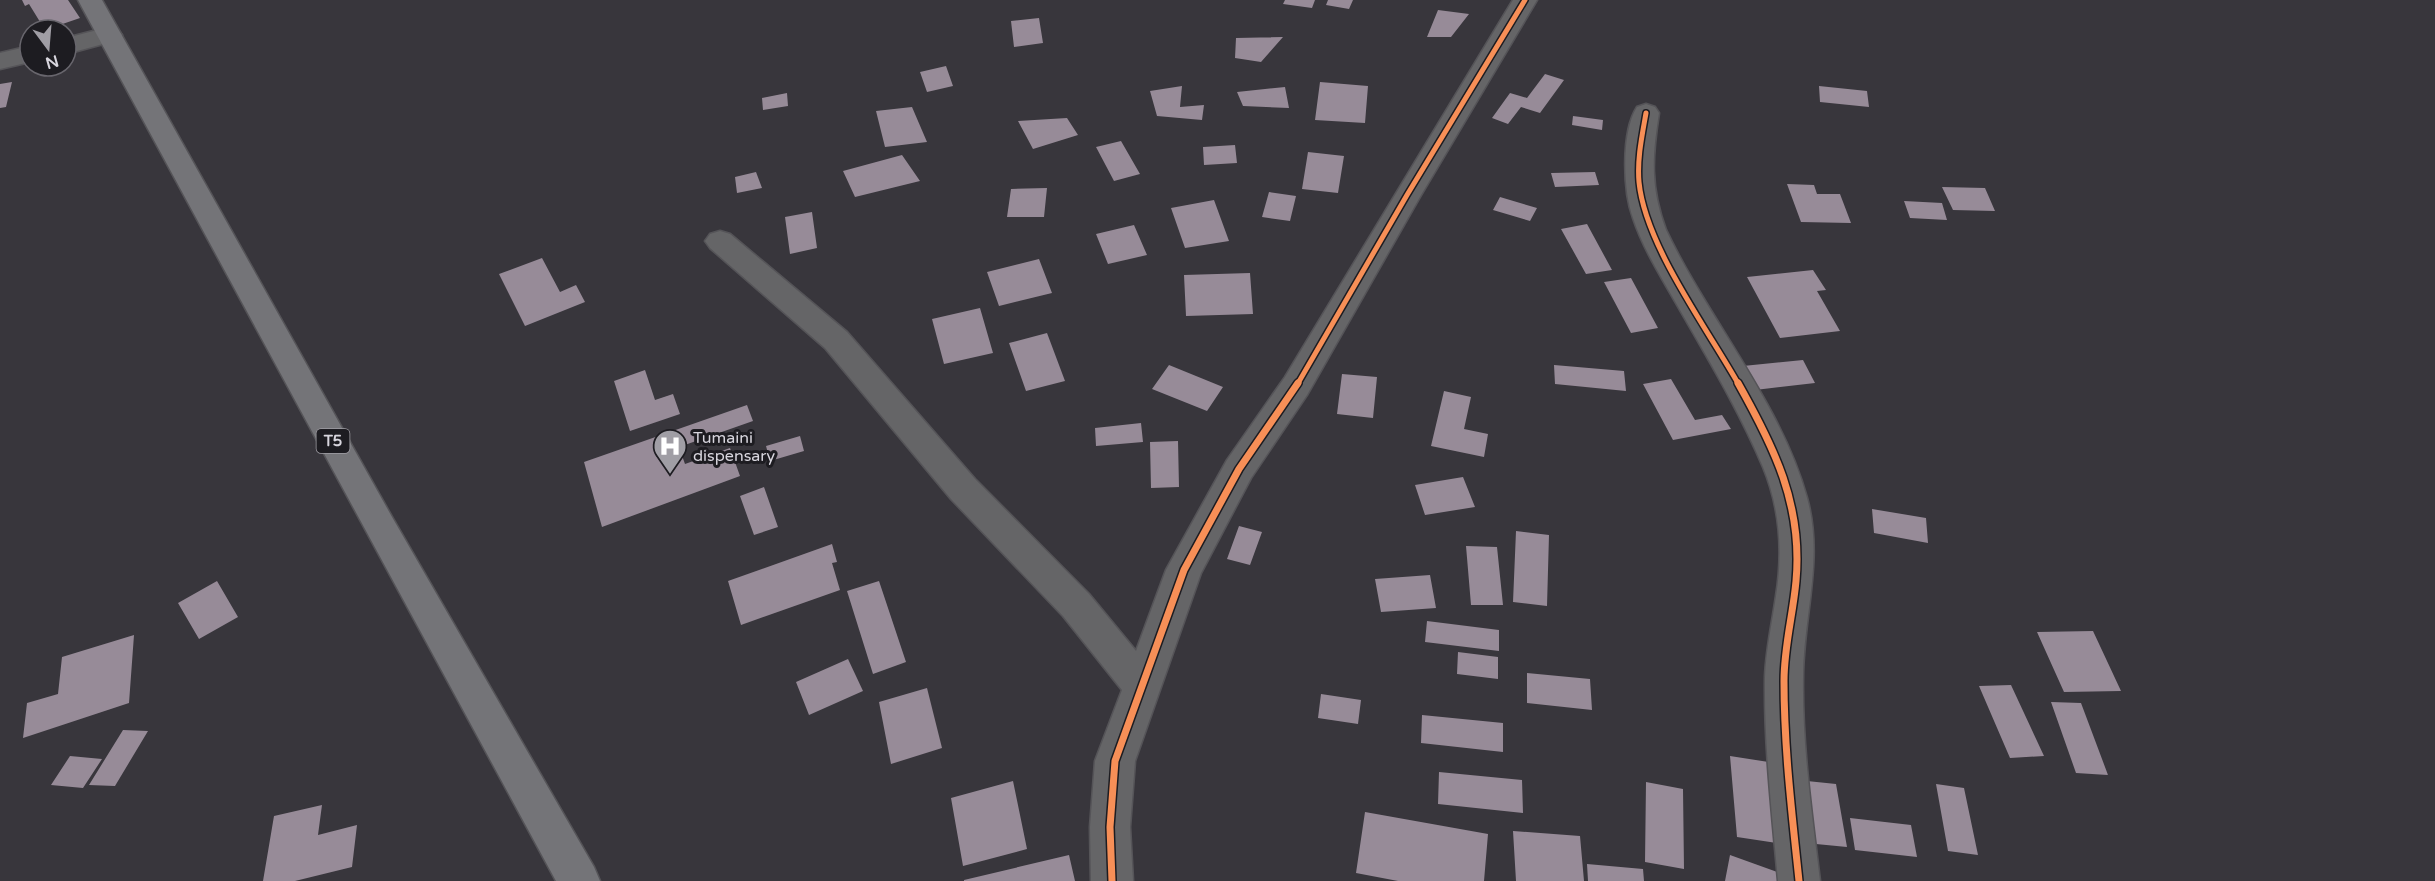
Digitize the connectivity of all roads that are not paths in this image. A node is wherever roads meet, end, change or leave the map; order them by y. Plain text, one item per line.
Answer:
1 (90, 0) edge
2 (1525, 0) edge
3 (109, 35) junction
4 (78, 43) edge
5 (18, 57) edge
6 (0, 61) edge
7 (1646, 113) dead end
8 (720, 241) dead end
9 (1141, 685) junction
10 (579, 881) edge
11 (1112, 881) edge
12 (1799, 881) edge

1 - 3 highway, T5
2 - 9 street
3 - 4 street
3 - 10 highway, T5
5 - 6 street
7 - 12 street
8 - 9 street
9 - 11 street

